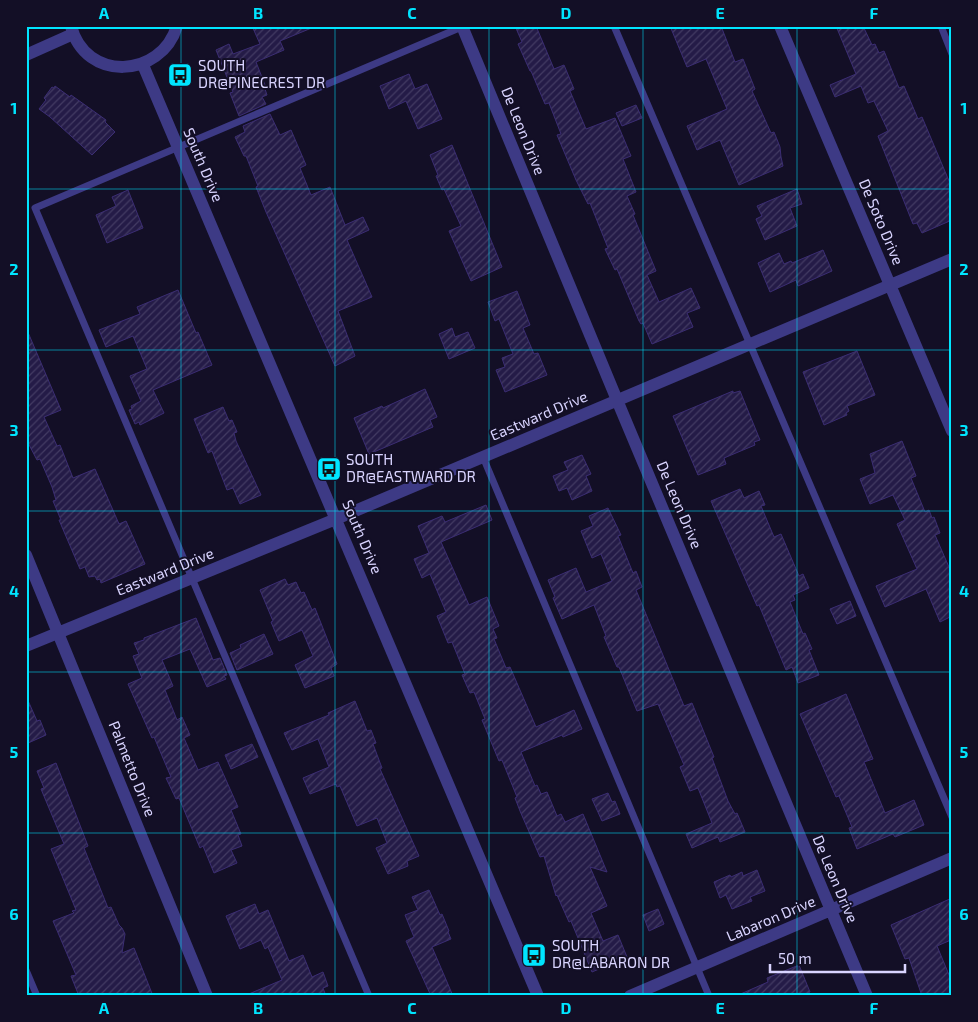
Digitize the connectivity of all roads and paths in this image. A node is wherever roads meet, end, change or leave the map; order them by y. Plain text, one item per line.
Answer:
1 (177, 26) edge
2 (463, 26) edge
3 (614, 26) edge
4 (780, 26) edge
5 (941, 26) edge
6 (72, 30) edge
7 (952, 54) edge
8 (26, 55) edge
9 (142, 65) junction
10 (178, 148) junction
11 (952, 258) edge
12 (890, 285) junction
13 (750, 344) junction
14 (617, 400) junction
15 (952, 431) edge
16 (483, 457) junction
17 (336, 519) junction
18 (26, 555) edge
19 (192, 578) junction
20 (58, 633) junction
21 (26, 646) edge
22 (952, 817) edge
23 (952, 858) edge
24 (831, 911) junction
25 (697, 967) junction
26 (26, 970) edge
27 (37, 996) edge
28 (208, 996) edge
29 (369, 996) edge
30 (538, 996) edge
31 (630, 996) edge
32 (709, 996) edge
33 (867, 996) edge

1 - 9 street
2 - 10 lane
2 - 14 street, De Leon Drive
3 - 13 lane
4 - 12 street, De Soto Drive
5 - 7 lane
6 - 8 street
6 - 9 street
9 - 10 street, South Drive
10 - 17 street, South Drive
10 - 19 lane
11 - 12 street, Eastward Drive
12 - 13 street, Eastward Drive
12 - 15 street, De Soto Drive
13 - 14 street, Eastward Drive
13 - 22 lane
14 - 16 street, Eastward Drive
14 - 24 street, De Leon Drive
16 - 17 street, Eastward Drive
16 - 25 lane
17 - 19 street, Eastward Drive
17 - 30 street, South Drive
18 - 20 street, Palmetto Drive
19 - 20 street, Eastward Drive
19 - 29 lane
20 - 21 street, Eastward Drive
20 - 28 street, Palmetto Drive
23 - 24 street, Labaron Drive
24 - 25 street, Labaron Drive
24 - 33 street, De Leon Drive
25 - 31 street, Labaron Drive
25 - 32 lane
26 - 27 lane

